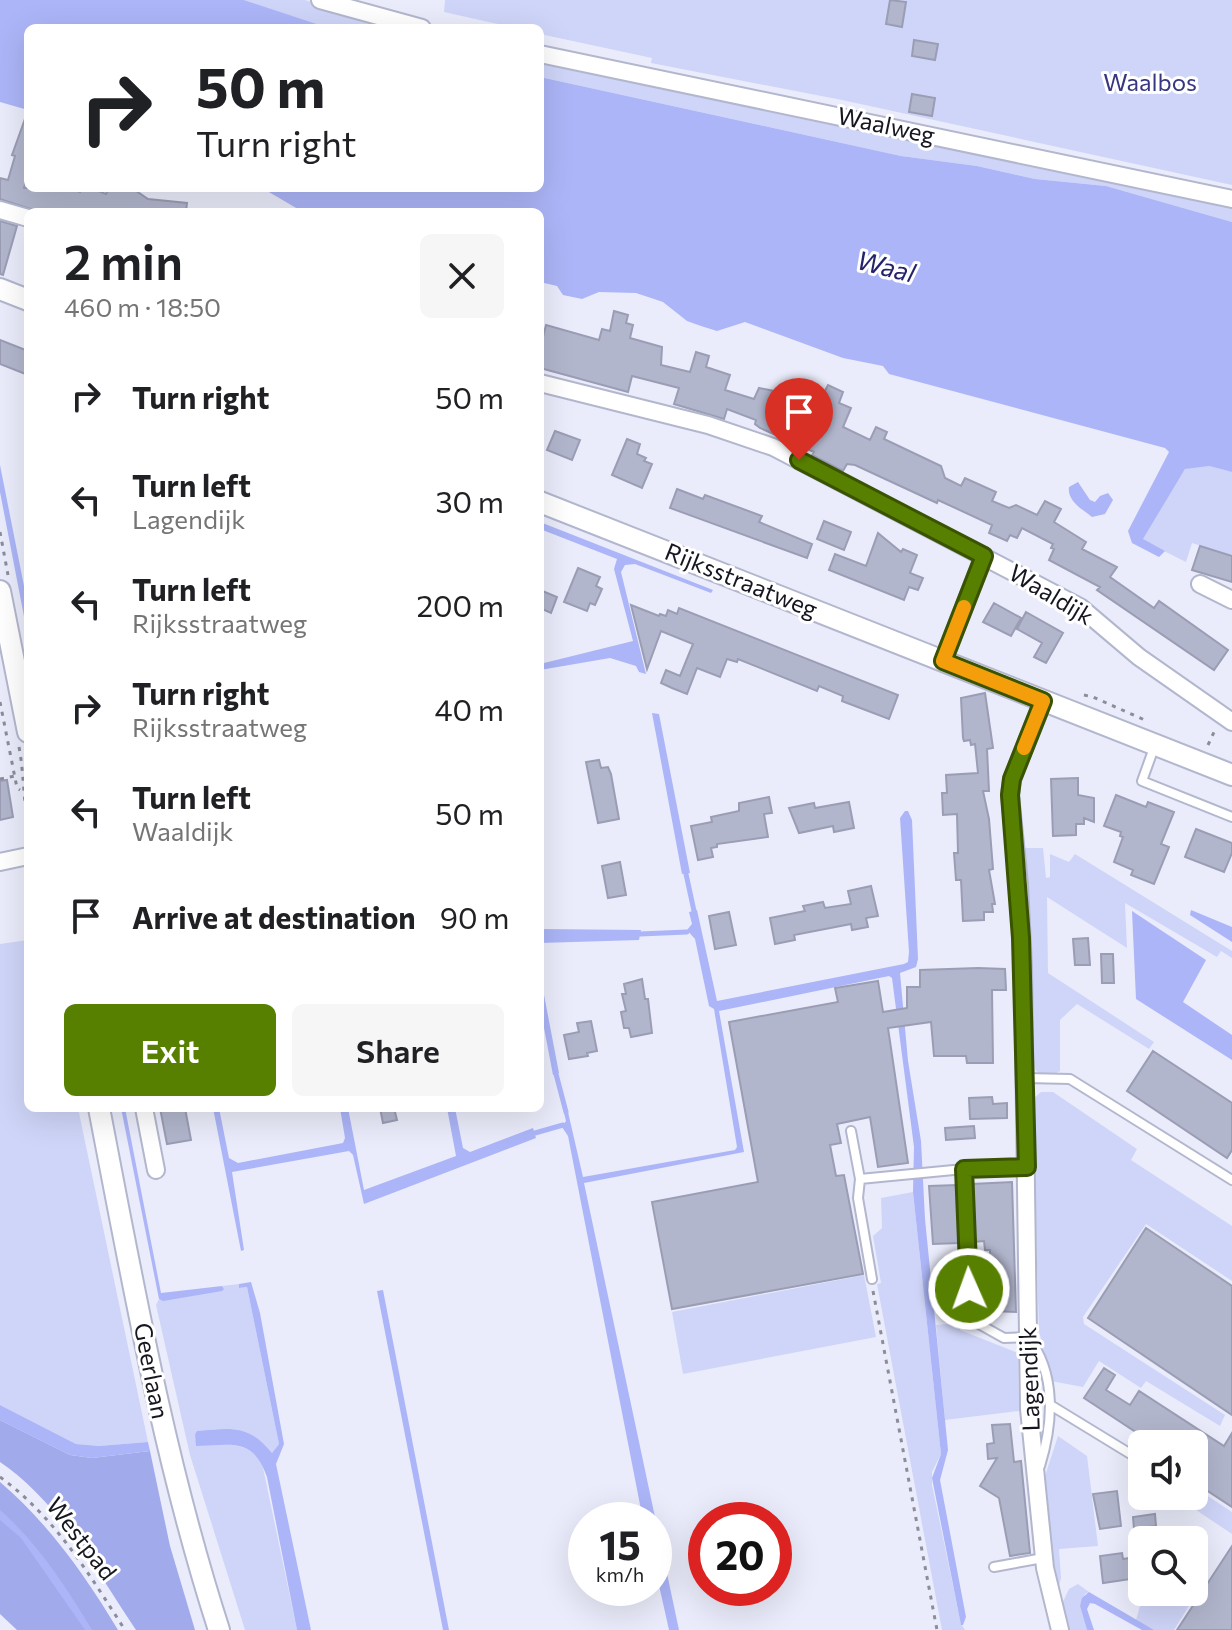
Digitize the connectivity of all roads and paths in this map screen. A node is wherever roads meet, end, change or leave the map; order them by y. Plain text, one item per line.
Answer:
1 (320, 0) edge
2 (407, 24) edge
3 (544, 55) edge
4 (1232, 199) edge
5 (0, 210) edge
6 (24, 217) edge
7 (0, 289) edge
8 (24, 298) edge
9 (544, 384) edge
10 (544, 504) edge
11 (984, 556) junction
12 (1200, 584) dead end
13 (0, 591) edge
14 (1232, 600) edge
15 (943, 661) junction
16 (1043, 701) junction
17 (0, 702) edge
18 (24, 712) edge
19 (1227, 719) edge
20 (1155, 744) junction
21 (1204, 752) dead end
22 (1232, 775) edge
23 (15, 776) junction
24 (0, 779) edge
25 (22, 792) dead end
26 (1232, 817) edge
27 (24, 857) edge
28 (0, 862) edge
29 (1026, 1078) junction
30 (100, 1112) edge
31 (145, 1112) edge
32 (851, 1131) dead end
33 (1027, 1167) junction
34 (964, 1169) junction
35 (156, 1170) dead end
36 (860, 1179) junction
37 (1232, 1180) edge
38 (872, 1279) joint
39 (1028, 1337) junction
40 (1052, 1406) junction
41 (1128, 1452) edge
42 (1035, 1475) junction
43 (0, 1477) edge
44 (1044, 1558) junction
45 (994, 1567) dead end
46 (125, 1630) edge
47 (219, 1630) edge
48 (937, 1630) edge
49 (1060, 1630) edge

1 - 2 street
3 - 4 street, Waalweg
5 - 6 street
7 - 8 street
9 - 11 street, Waaldijk
10 - 15 street, Rijksstraatweg
11 - 15 street
11 - 19 street, Waaldijk
12 - 14 street
13 - 18 street
15 - 16 street, Rijksstraatweg
16 - 20 street, Rijksstraatweg
16 - 29 street, Lagendijk
17 - 23 path
19 - 21 path
20 - 22 street, Rijksstraatweg
20 - 26 lane
23 - 24 path
23 - 25 path
27 - 28 street
29 - 33 street, Lagendijk
29 - 37 lane
30 - 47 street, Geerlaan
31 - 35 street
32 - 36 lane
33 - 34 lane
33 - 39 street, Lagendijk
34 - 36 lane
34 - 39 lane
36 - 38 lane
38 - 48 path
39 - 40 lane
39 - 42 street, Lagendijk
40 - 41 lane
40 - 42 lane
42 - 44 street, Lagendijk
43 - 46 path, Westpad
44 - 45 lane
44 - 49 street, Lagendijk

